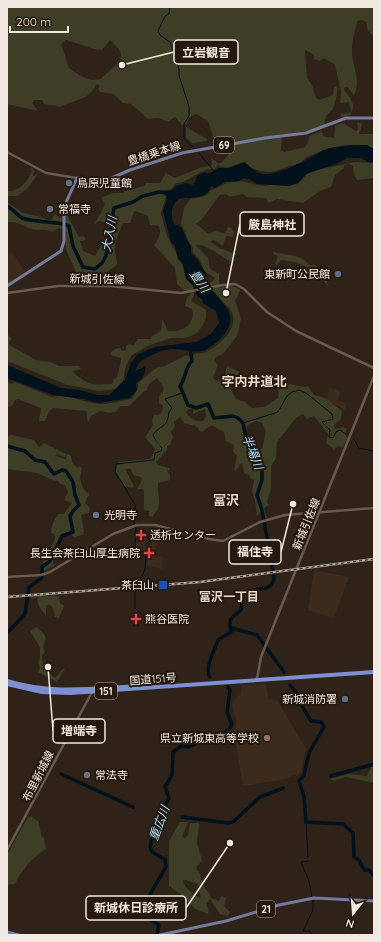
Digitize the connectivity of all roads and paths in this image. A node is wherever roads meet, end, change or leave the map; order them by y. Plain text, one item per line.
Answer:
1 (374, 118) edge
2 (7, 152) edge
3 (77, 178) junction
4 (7, 286) edge
5 (7, 293) edge
6 (374, 368) edge
7 (374, 376) edge
8 (374, 508) edge
9 (320, 512) junction
10 (7, 577) edge
11 (374, 672) edge
12 (257, 679) junction
13 (7, 682) edge
14 (93, 690) junction
15 (7, 850) edge
16 (374, 901) edge
17 (7, 932) edge
18 (19, 935) edge
19 (160, 935) edge

1 - 3 main road, 豊橋乗本線 / 69
2 - 3 main road
3 - 4 main road
5 - 6 main road, 新城引佐線
7 - 9 main road, 新城引佐線
8 - 9 main road
9 - 10 main road
9 - 12 main road, 新城引佐線
11 - 12 highway, 国道151号 / 151
12 - 14 highway, 国道151号 / 151
13 - 14 highway, 国道151号 / 151
14 - 15 main road, 布里新城線
16 - 19 main road, 21
17 - 18 main road

